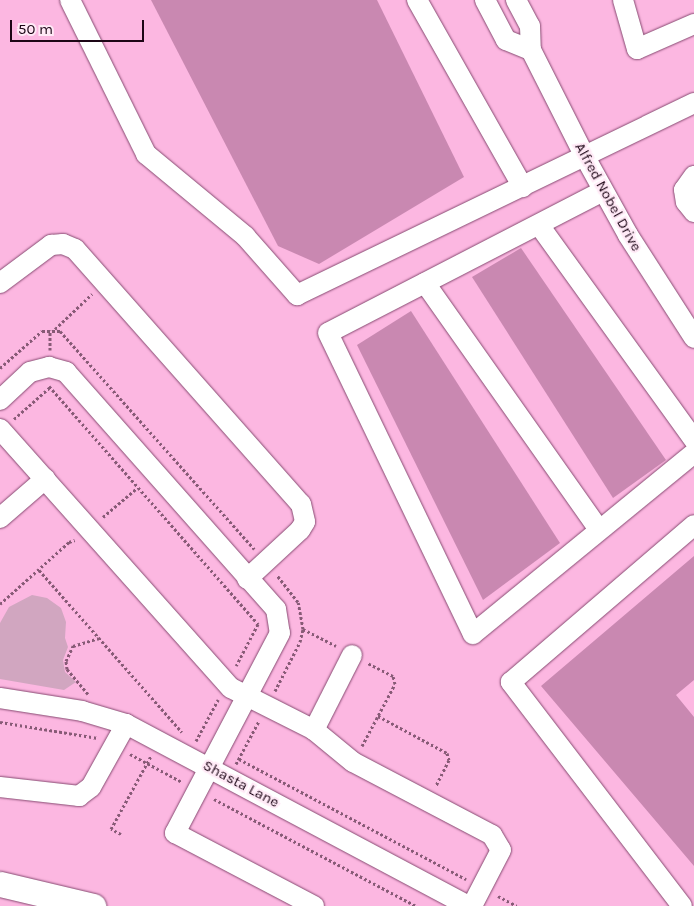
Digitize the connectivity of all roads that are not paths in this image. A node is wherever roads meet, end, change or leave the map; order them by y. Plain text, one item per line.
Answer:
1 (70, 0) edge
2 (417, 0) edge
3 (485, 0) edge
4 (516, 0) edge
5 (623, 0) edge
6 (694, 24) edge
7 (531, 50) junction
8 (694, 103) edge
9 (585, 157) junction
10 (694, 176) edge
11 (523, 187) junction
12 (603, 191) junction
13 (694, 212) edge
14 (538, 225) junction
15 (0, 282) edge
16 (425, 283) junction
17 (694, 338) edge
18 (0, 400) edge
19 (0, 430) edge
20 (694, 440) edge
21 (694, 453) edge
22 (45, 479) junction
23 (0, 518) edge
24 (694, 525) edge
25 (599, 530) junction
26 (247, 579) junction
27 (352, 655) road end
28 (246, 697) junction
29 (0, 698) edge
30 (126, 724) junction
31 (314, 730) junction
32 (209, 767) junction
33 (0, 787) edge
34 (0, 884) edge
35 (93, 906) edge
36 (314, 906) edge
37 (470, 906) edge
38 (682, 906) edge

1 - 11 street
2 - 11 street
3 - 7 street
4 - 7 street, Alfred Nobel Drive
5 - 6 street
7 - 9 street, Alfred Nobel Drive
8 - 9 street
9 - 11 street
9 - 12 street, Alfred Nobel Drive
10 - 13 street
12 - 14 street
12 - 17 street, Alfred Nobel Drive
14 - 16 street
14 - 20 street
15 - 26 street
16 - 25 street
16 - 25 street
18 - 26 street
19 - 22 street
21 - 25 street
22 - 23 street
22 - 28 street
24 - 38 street
26 - 28 street
27 - 31 street
28 - 31 street
28 - 32 street
29 - 30 street, Shasta Lane
30 - 32 street, Shasta Lane
30 - 33 street
31 - 37 street
32 - 36 street
32 - 37 street, Shasta Lane
34 - 35 main road

